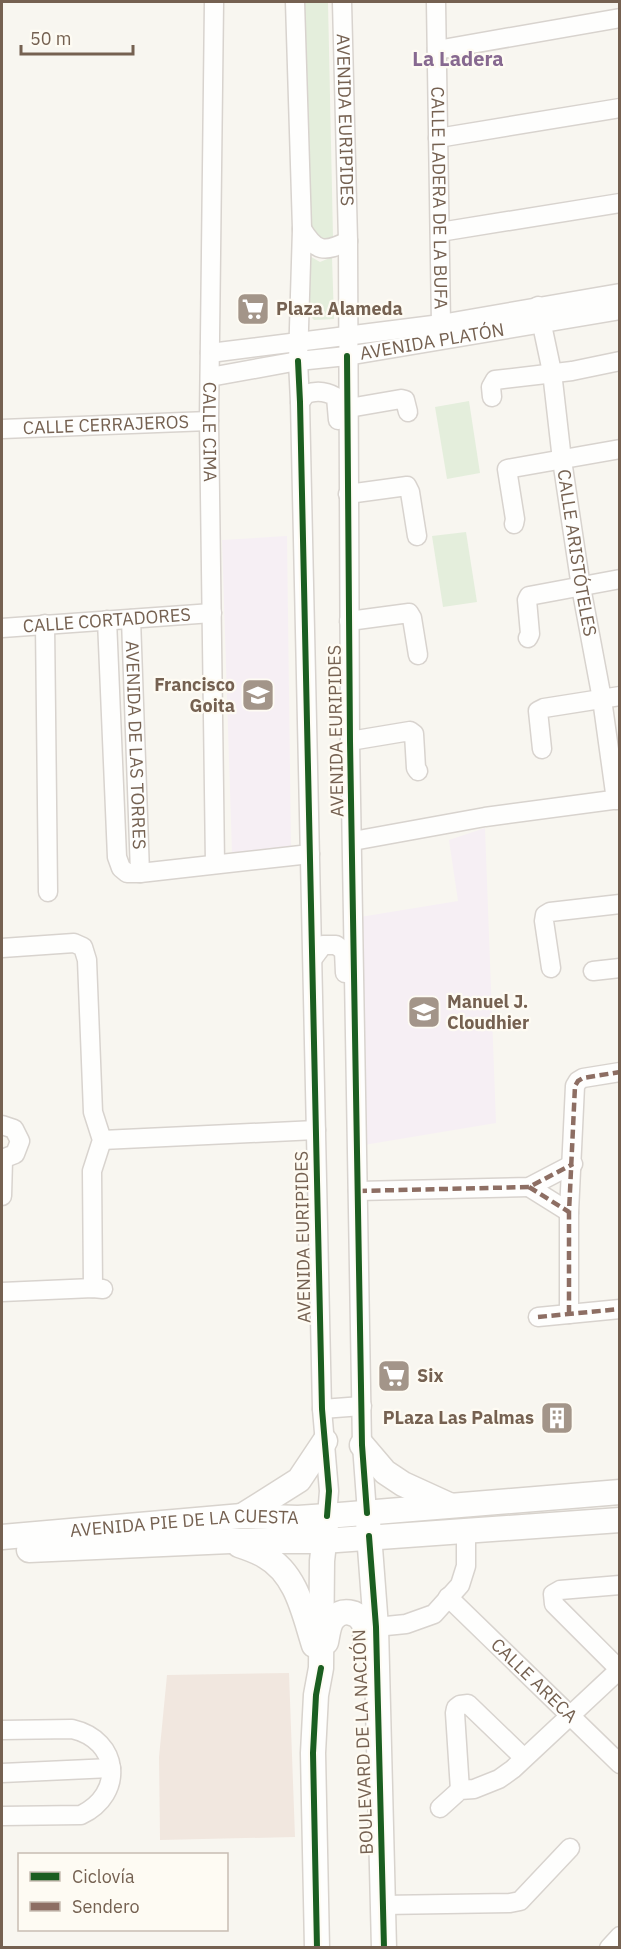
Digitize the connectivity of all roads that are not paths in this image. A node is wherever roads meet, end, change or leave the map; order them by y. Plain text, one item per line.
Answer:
1 (214, 2) edge
2 (295, 2) edge
3 (342, 2) edge
4 (436, 2) edge
5 (620, 18) edge
6 (436, 50) junction
7 (620, 108) edge
8 (438, 138) junction
9 (620, 203) edge
10 (302, 229) junction
11 (440, 232) junction
12 (348, 241) junction
13 (620, 293) edge
14 (620, 310) edge
15 (539, 314) junction
16 (441, 324) junction
17 (348, 336) junction
18 (298, 352) junction
19 (210, 353) junction
20 (341, 357) junction
21 (620, 361) edge
22 (552, 372) junction
23 (210, 377) junction
24 (492, 397) dead end
25 (300, 402) junction
26 (343, 402) junction
27 (408, 412) dead end
28 (209, 421) junction
29 (2, 429) edge
30 (620, 449) edge
31 (562, 460) junction
32 (348, 494) junction
33 (514, 524) dead end
34 (417, 536) dead end
35 (620, 579) edge
36 (581, 587) junction
37 (212, 613) junction
38 (131, 619) junction
39 (107, 620) junction
40 (349, 621) junction
41 (45, 624) junction
42 (2, 628) edge
43 (528, 638) dead end
44 (418, 655) dead end
45 (611, 698) edge
46 (350, 741) junction
47 (542, 749) dead end
48 (418, 771) dead end
49 (618, 799) edge
50 (353, 841) junction
51 (310, 854) junction
52 (215, 864) junction
53 (140, 873) junction
54 (48, 892) dead end
55 (620, 904) edge
56 (2, 948) edge
57 (314, 957) junction
58 (551, 968) dead end
59 (620, 968) edge
60 (593, 971) dead end
61 (620, 1072) edge
62 (357, 1106) junction
63 (2, 1125) edge
64 (316, 1130) junction
65 (102, 1140) junction
66 (2, 1160) edge
67 (573, 1164) junction
68 (529, 1187) junction
69 (358, 1191) junction
70 (2, 1196) edge
71 (569, 1212) junction
72 (2, 1292) edge
73 (620, 1309) edge
74 (569, 1314) junction
75 (538, 1317) dead end
76 (362, 1406) junction
77 (322, 1409) junction
78 (325, 1441) junction
79 (362, 1445) junction
80 (620, 1492) edge
81 (452, 1506) junction
82 (367, 1513) junction
83 (242, 1516) junction
84 (327, 1516) junction
85 (620, 1520) edge
86 (466, 1530) junction
87 (369, 1536) junction
88 (2, 1537) edge
89 (230, 1541) junction
90 (323, 1541) junction
91 (2, 1551) edge
92 (620, 1585) edge
93 (448, 1597) junction
94 (376, 1628) junction
95 (321, 1668) junction
96 (619, 1669) edge
97 (569, 1714) junction
98 (2, 1730) edge
99 (524, 1758) junction
100 (379, 1764) junction
101 (620, 1764) edge
102 (111, 1768) junction
103 (2, 1773) edge
104 (460, 1790) junction
105 (440, 1808) dead end
106 (2, 1816) edge
107 (570, 1848) dead end
108 (383, 1905) junction
109 (620, 1936) edge
110 (317, 1947) edge
111 (384, 1947) edge
112 (609, 1947) edge

1 - 19 street, CALLE CIMA
2 - 10 street, AVENIDA EURIPIDES
3 - 12 street, AVENIDA EURIPIDES
4 - 6 street, CALLE LADERA DE LA BUFA
5 - 6 street
6 - 8 street, CALLE LADERA DE LA BUFA
7 - 8 street
8 - 11 street, CALLE LADERA DE LA BUFA
9 - 11 street
10 - 12 street
10 - 18 street, AVENIDA EURIPIDES
11 - 16 street, CALLE LADERA DE LA BUFA
12 - 17 street, AVENIDA EURIPIDES
13 - 15 street, AVENIDA PLATÓN
14 - 15 street, AVENIDA PLATÓN
15 - 16 street, AVENIDA PLATÓN
15 - 20 street, AVENIDA PLATÓN
15 - 22 street, CALLE ARISTÓTELES
16 - 17 street, AVENIDA PLATÓN
17 - 18 street, AVENIDA PLATÓN
17 - 20 street, AVENIDA EURIPIDES
18 - 19 street, AVENIDA PLATÓN
18 - 20 street, AVENIDA PLATÓN
18 - 23 street, AVENIDA PLATÓN
18 - 25 street, AVENIDA EURIPIDES
19 - 23 street, CALLE CIMA
20 - 26 street, AVENIDA EURIPIDES
21 - 22 street
22 - 24 street
22 - 31 street, CALLE ARISTÓTELES
23 - 28 street, CALLE CIMA
25 - 26 street
25 - 51 street, AVENIDA EURIPIDES
26 - 27 street
26 - 32 street, AVENIDA EURIPIDES
28 - 29 street, CALLE CERRAJEROS
28 - 37 street, CALLE CIMA
30 - 31 street
31 - 33 street
31 - 36 street, CALLE ARISTÓTELES
32 - 34 street
32 - 40 street, AVENIDA EURIPIDES
35 - 36 street
36 - 43 street
36 - 45 street, CALLE ARISTÓTELES
37 - 38 street, CALLE CORTADORES
37 - 52 street, CALLE CIMA
38 - 39 street, CALLE CORTADORES
38 - 53 street, AVENIDA DE LAS TORRES
39 - 41 street, CALLE CORTADORES
39 - 53 street, AVENIDA DE LAS TORRES
40 - 44 street
40 - 46 street, AVENIDA EURIPIDES
41 - 42 street, CALLE CORTADORES
41 - 54 street
45 - 47 street
45 - 49 street, CALLE ARISTÓTELES
46 - 48 street
46 - 50 street, AVENIDA EURIPIDES
49 - 50 street
50 - 62 street, AVENIDA EURIPIDES
51 - 52 street
51 - 57 street, AVENIDA EURIPIDES
52 - 53 street
55 - 58 street
56 - 65 street
57 - 62 street, AVENIDA EURIPIDES
57 - 64 street, AVENIDA EURIPIDES
59 - 60 street
61 - 67 street
62 - 69 street, AVENIDA EURIPIDES
63 - 66 street
64 - 65 street
64 - 77 street, AVENIDA EURIPIDES
65 - 72 street
66 - 70 street
67 - 68 street
67 - 71 street
68 - 69 street
68 - 71 street
69 - 76 street, AVENIDA EURIPIDES
71 - 74 street
73 - 74 street
74 - 75 street
76 - 77 street
76 - 79 street, AVENIDA EURIPIDES
77 - 78 street, AVENIDA EURIPIDES
78 - 83 main road
78 - 84 street, AVENIDA EURIPIDES
79 - 81 main road
79 - 82 street, AVENIDA EURIPIDES
80 - 81 main road, AVENIDA PIE DE LA CUESTA
81 - 82 main road, AVENIDA PIE DE LA CUESTA
82 - 84 main road, AVENIDA PIE DE LA CUESTA
82 - 87 main road, BOULEVARD DE LA NACIÓN
83 - 84 main road, AVENIDA PIE DE LA CUESTA
83 - 88 main road, AVENIDA PIE DE LA CUESTA
84 - 90 main road
85 - 86 main road, AVENIDA PIE DE LA CUESTA
86 - 87 main road, AVENIDA PIE DE LA CUESTA
86 - 93 street
87 - 90 main road, AVENIDA PIE DE LA CUESTA
87 - 94 main road, BOULEVARD DE LA NACIÓN
89 - 90 main road, AVENIDA PIE DE LA CUESTA
89 - 91 main road, AVENIDA PIE DE LA CUESTA
89 - 95 main road
90 - 95 main road
92 - 96 street
93 - 94 street
93 - 97 street, CALLE ARECA
94 - 100 main road, BOULEVARD DE LA NACIÓN
95 - 100 main road
95 - 110 main road
96 - 97 street
97 - 99 street
97 - 101 street, CALLE ARECA
98 - 102 street
99 - 104 street
99 - 104 street
100 - 108 main road, BOULEVARD DE LA NACIÓN
102 - 103 street
102 - 106 street
104 - 105 street
107 - 108 street
108 - 111 main road, BOULEVARD DE LA NACIÓN
109 - 112 street

